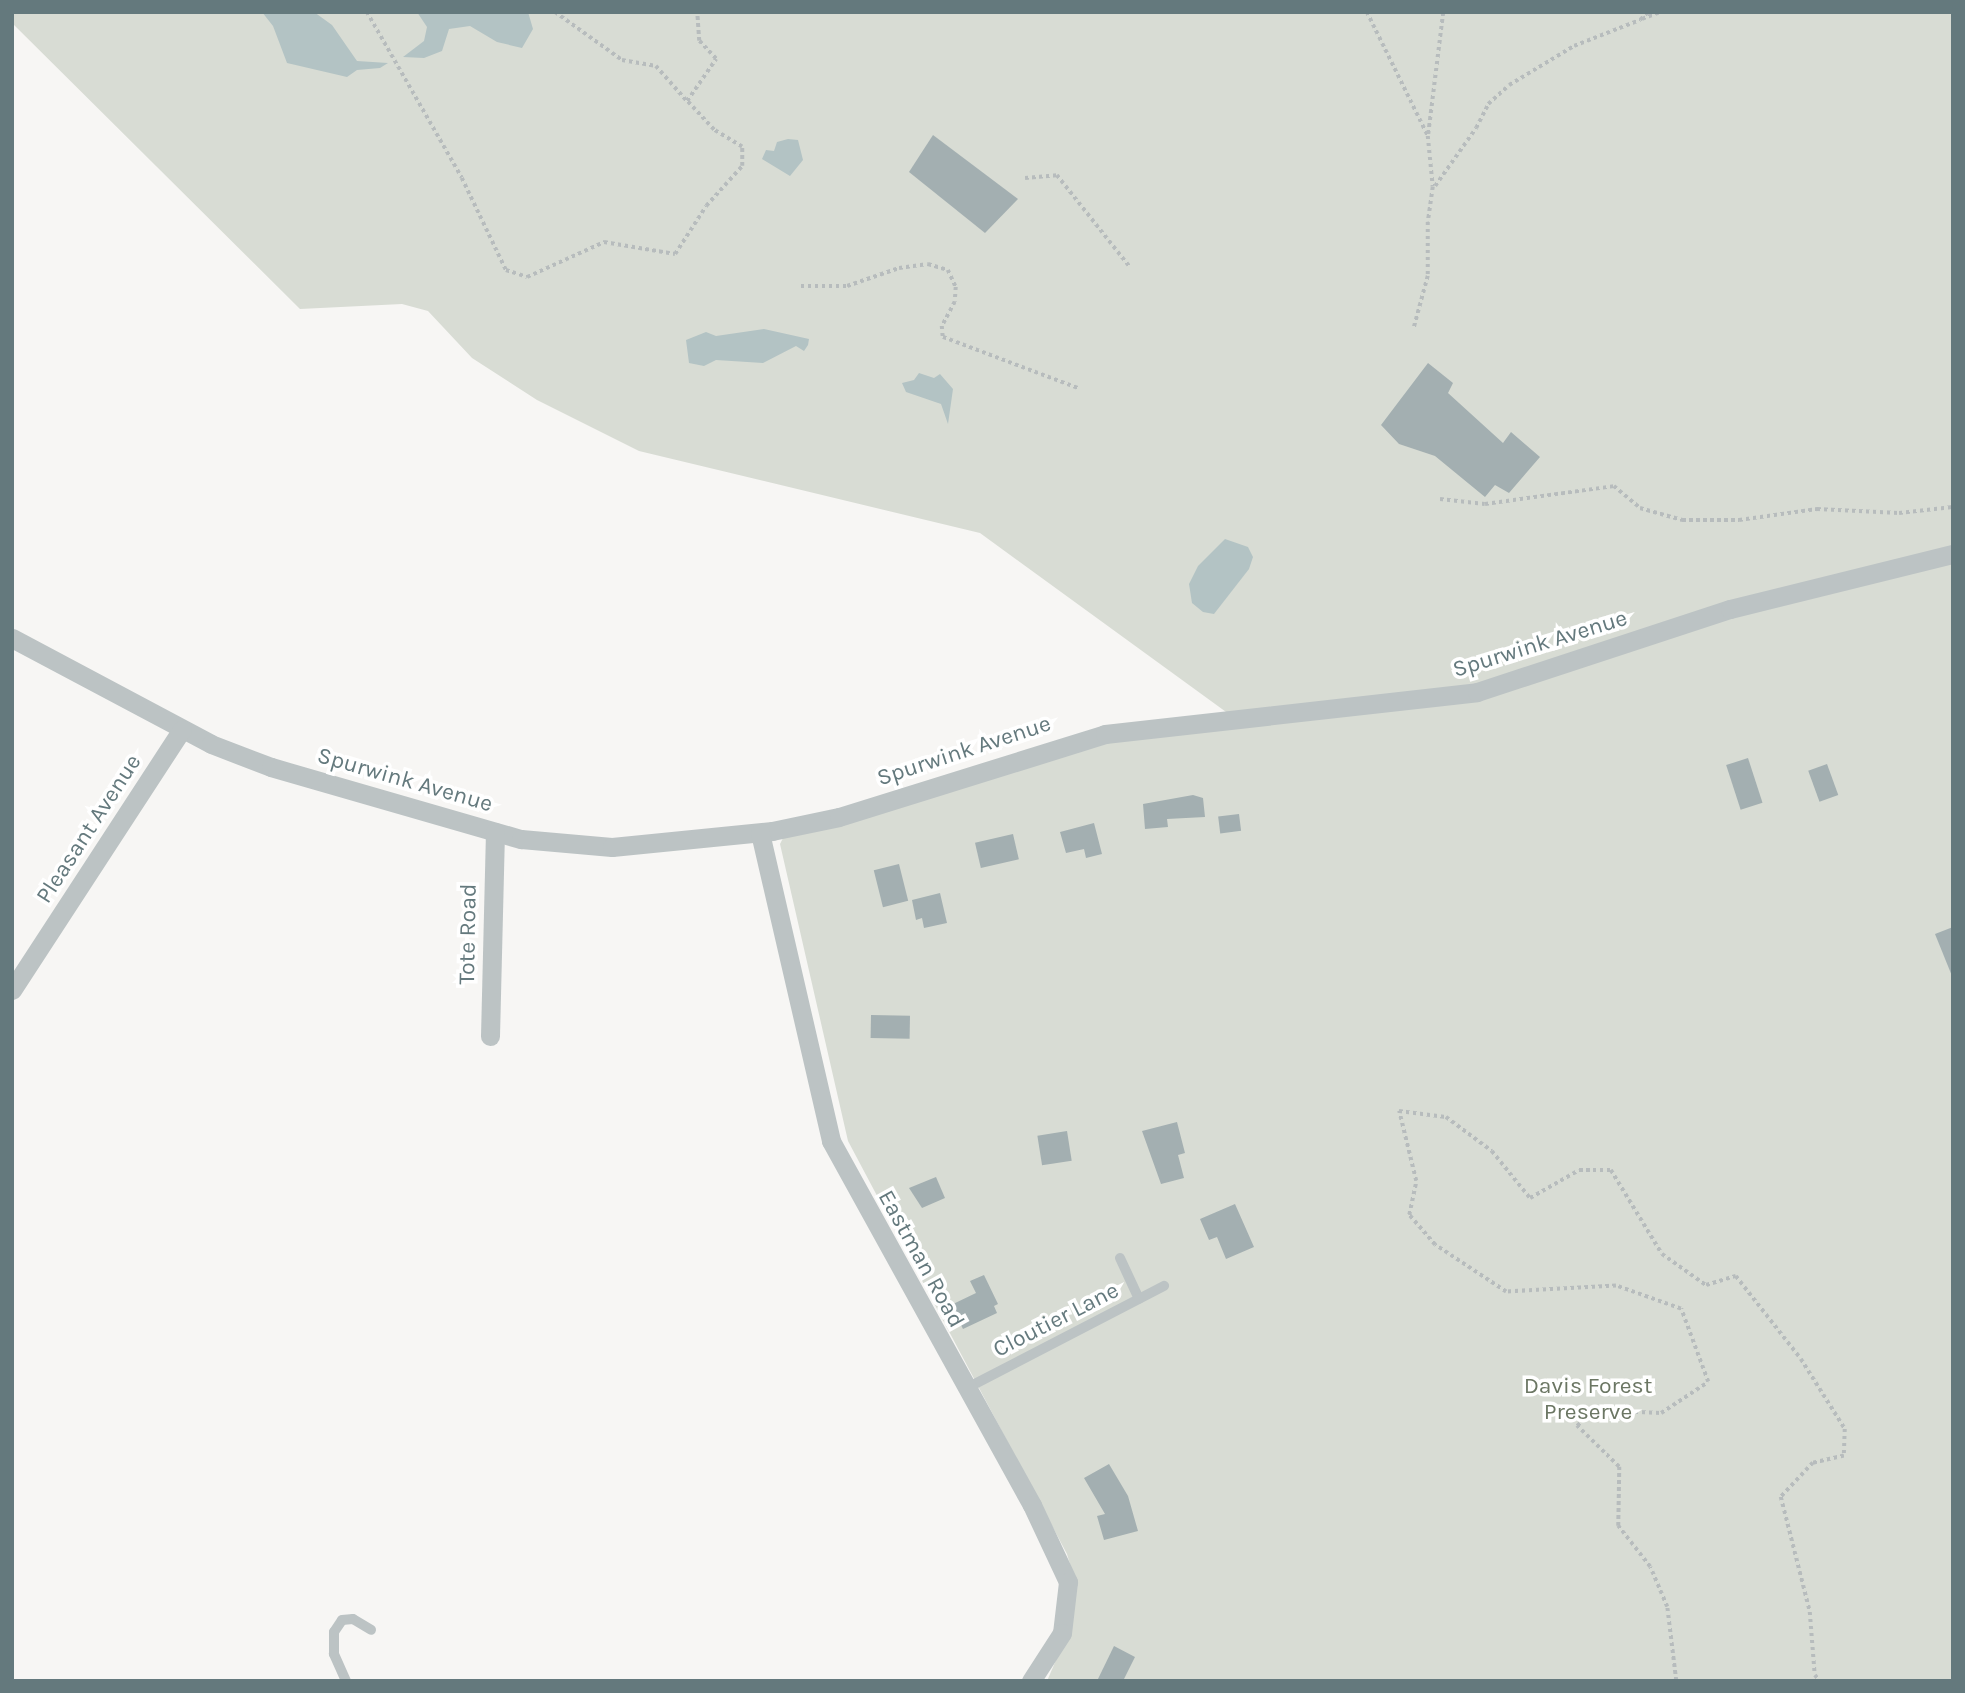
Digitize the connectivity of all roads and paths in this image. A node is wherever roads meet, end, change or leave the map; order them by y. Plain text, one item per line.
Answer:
1 (367, 12) edge
2 (555, 12) edge
3 (697, 12) edge
4 (1367, 12) edge
5 (1443, 12) edge
6 (1648, 12) edge
7 (1660, 12) edge
8 (1640, 20) junction
9 (687, 101) junction
10 (1428, 136) junction
11 (1025, 178) dead end
12 (1433, 187) junction
13 (1130, 267) dead end
14 (802, 286) dead end
15 (1414, 328) dead end
16 (1078, 388) dead end
17 (1440, 499) dead end
18 (1953, 507) edge
19 (1953, 554) edge
20 (12, 638) edge
21 (182, 729) junction
22 (495, 832) junction
23 (760, 832) junction
24 (12, 990) edge
25 (490, 1036) dead end
26 (1120, 1258) dead end
27 (1164, 1286) dead end
28 (1139, 1299) junction
29 (967, 1388) junction
30 (371, 1630) dead end
31 (345, 1681) edge
32 (1031, 1681) edge
33 (1676, 1681) edge
34 (1820, 1681) edge

1 - 9 path
2 - 9 path
3 - 9 path
4 - 10 path
5 - 10 path
6 - 8 path
7 - 8 path
8 - 12 path
10 - 12 path
11 - 13 path
12 - 15 path
14 - 16 path
17 - 18 path
19 - 23 street, Spurwink Avenue
20 - 21 street, Spurwink Avenue
21 - 22 street, Spurwink Avenue
21 - 24 street, Pleasant Avenue
22 - 23 street, Spurwink Avenue
22 - 25 street, Tote Road
23 - 29 street, Eastman Road
26 - 28 lane
27 - 28 lane, Cloutier Lane
28 - 29 lane, Cloutier Lane
29 - 32 street, Eastman Road
30 - 31 lane
33 - 34 path

